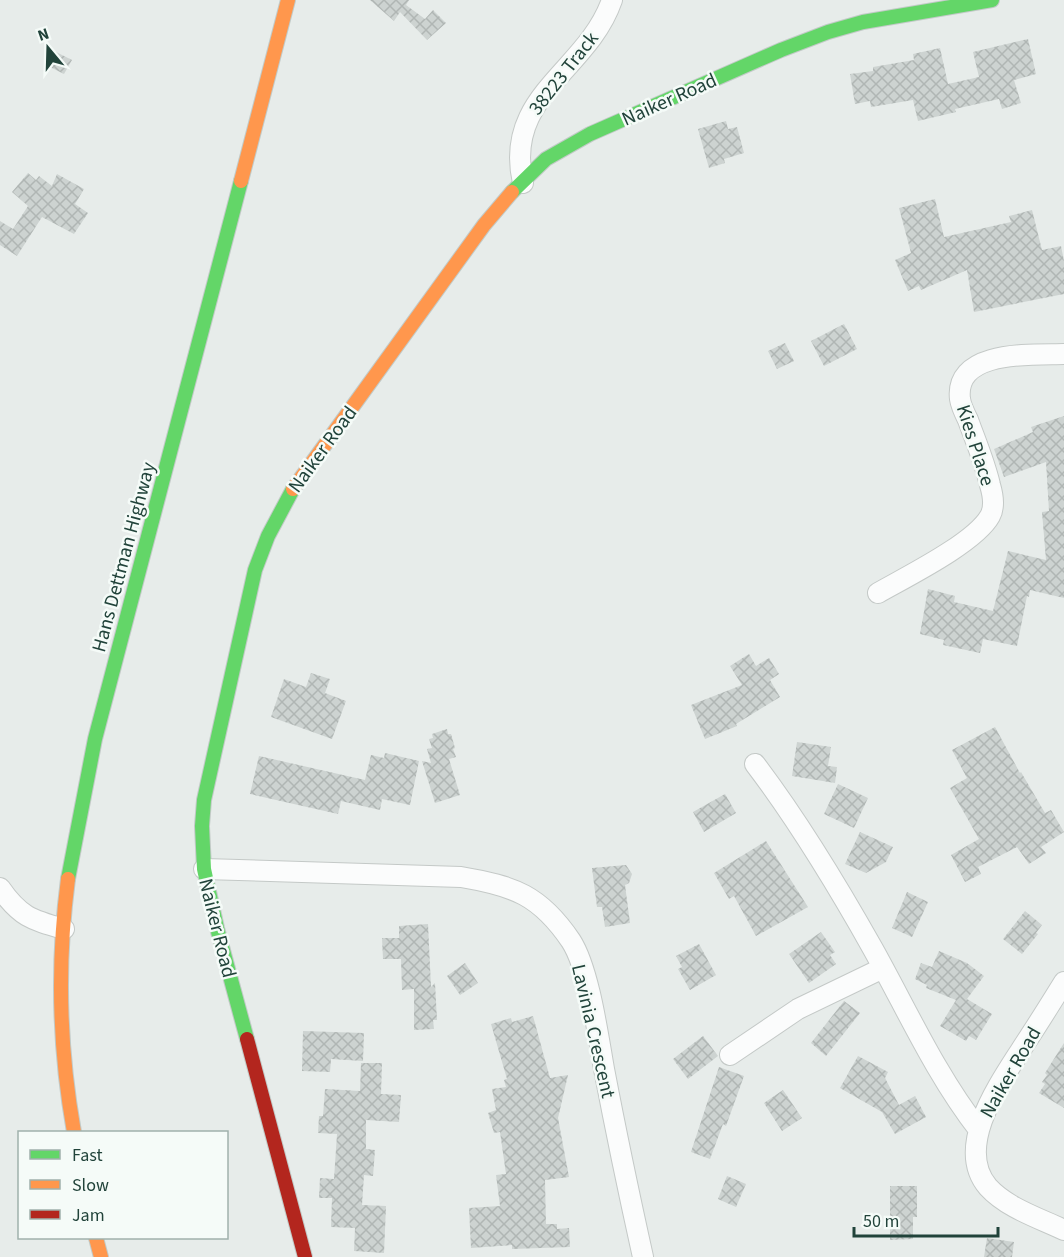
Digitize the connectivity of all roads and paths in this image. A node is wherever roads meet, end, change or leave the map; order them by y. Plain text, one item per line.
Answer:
1 (288, 0) edge
2 (612, 0) edge
3 (992, 0) edge
4 (523, 183) junction
5 (1064, 354) edge
6 (878, 593) dead end
7 (755, 764) dead end
8 (204, 869) junction
9 (0, 888) edge
10 (64, 929) junction
11 (883, 968) junction
12 (1064, 982) edge
13 (730, 1055) dead end
14 (979, 1130) junction
15 (74, 1131) edge
16 (1064, 1230) edge
17 (96, 1239) edge
18 (101, 1257) edge
19 (305, 1257) edge
20 (643, 1257) edge

1 - 10 street, Hans Dettman Highway
2 - 4 street, 38223 Track
3 - 4 street, Naiker Road
4 - 8 street, Naiker Road
5 - 6 street, Kies Place
7 - 11 street
8 - 19 street, Naiker Road
8 - 20 street, Lavinia Crescent
9 - 10 street
10 - 15 street, Hans Dettman Highway
11 - 13 street
11 - 14 street
12 - 14 street, Naiker Road
14 - 16 street, Naiker Road
17 - 18 street

